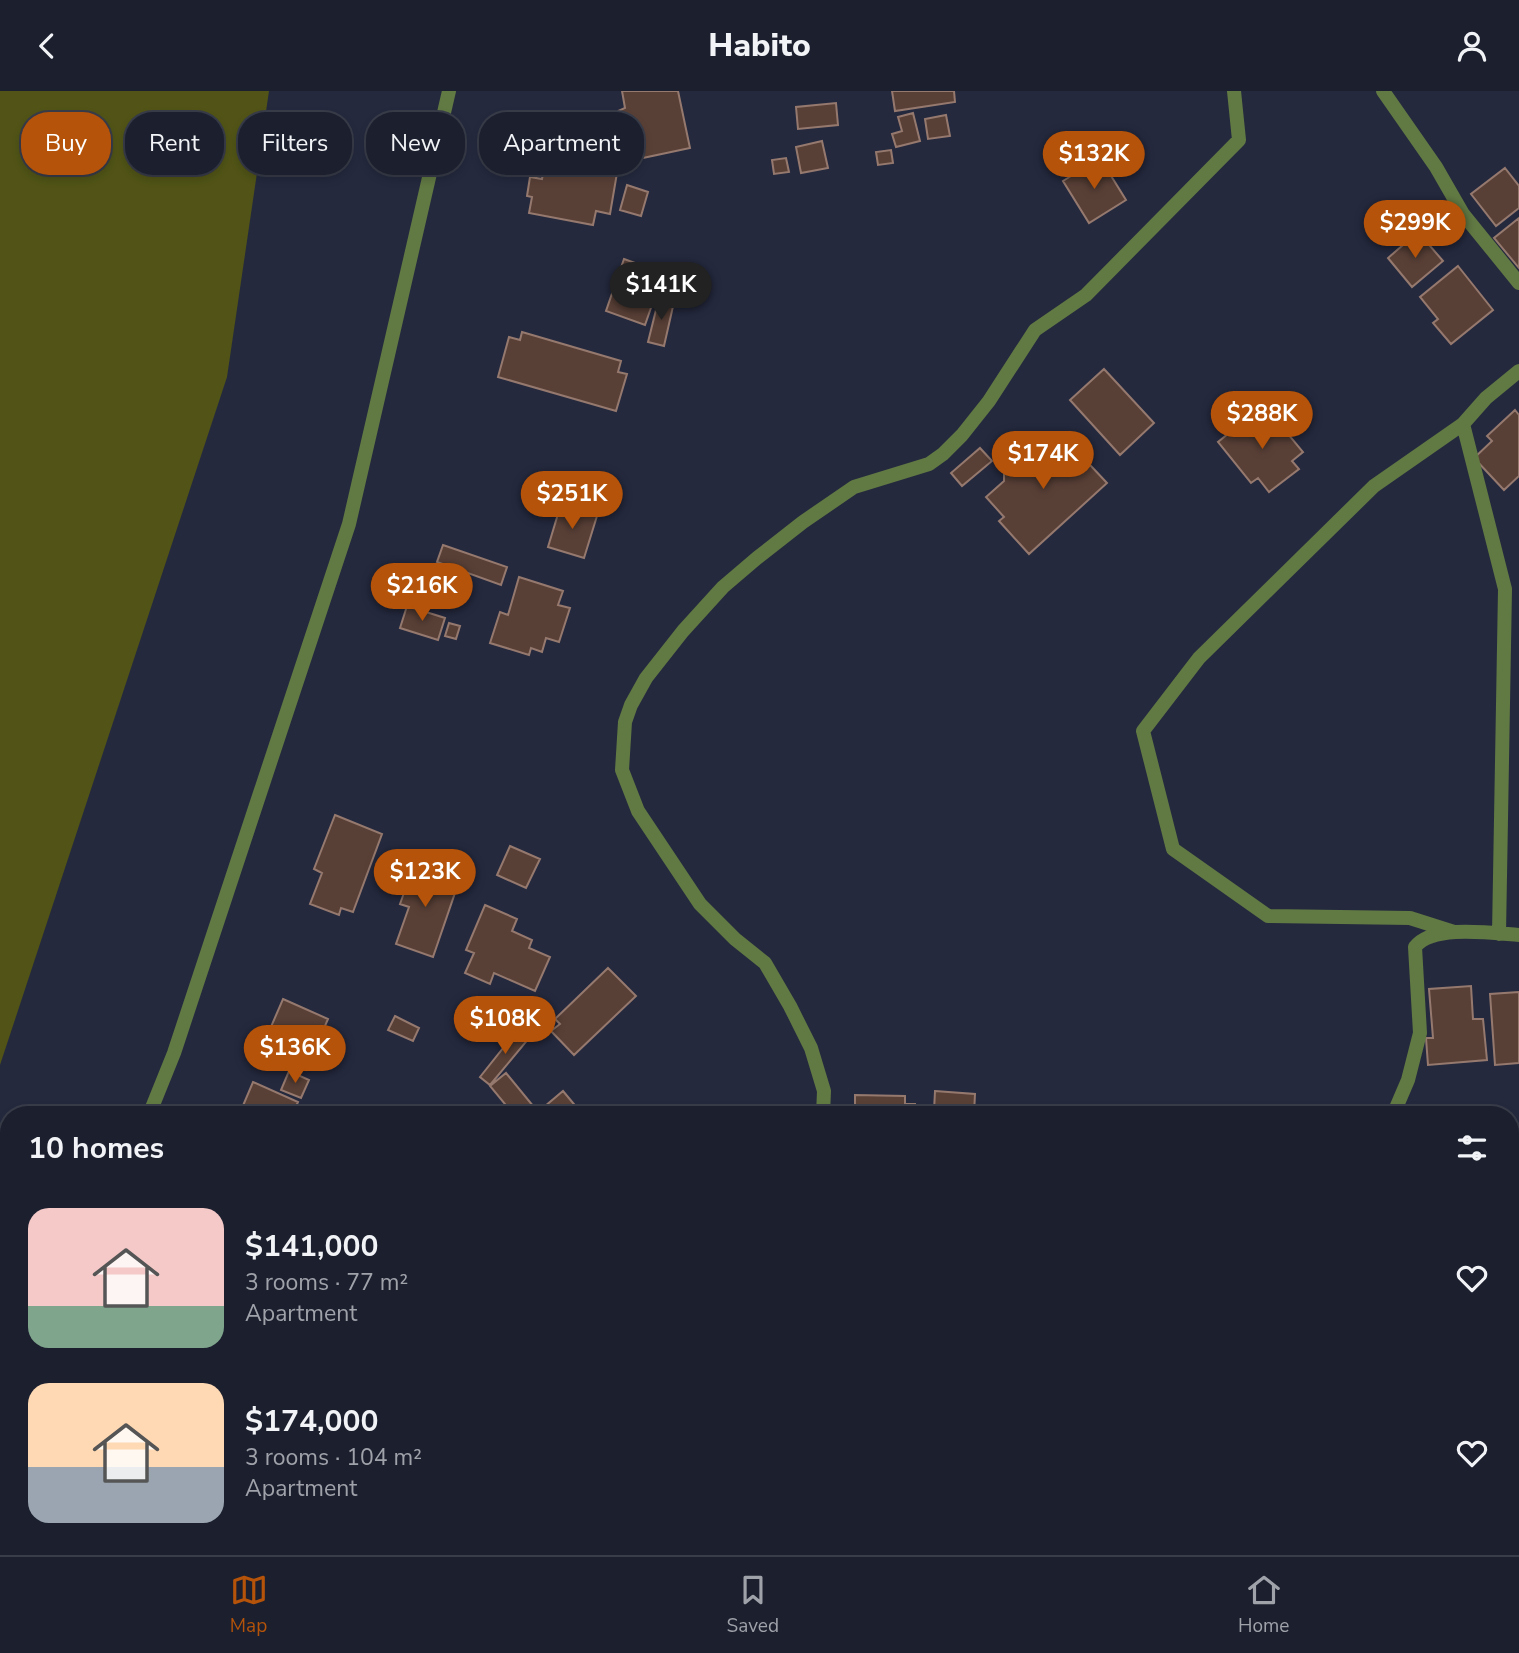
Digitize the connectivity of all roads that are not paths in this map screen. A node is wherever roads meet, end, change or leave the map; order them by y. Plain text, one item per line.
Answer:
1 (449, 91) edge
2 (1234, 91) edge
3 (1383, 91) edge
4 (1519, 283) edge
5 (1519, 371) edge
6 (1463, 423) junction
7 (1454, 932) junction
8 (1499, 934) junction
9 (1519, 935) edge
10 (152, 1106) edge
11 (823, 1106) edge
12 (1397, 1106) edge

1 - 10 street
2 - 11 street
3 - 4 street
5 - 6 street
6 - 7 street
6 - 8 street
7 - 8 street
7 - 12 street
8 - 9 street

